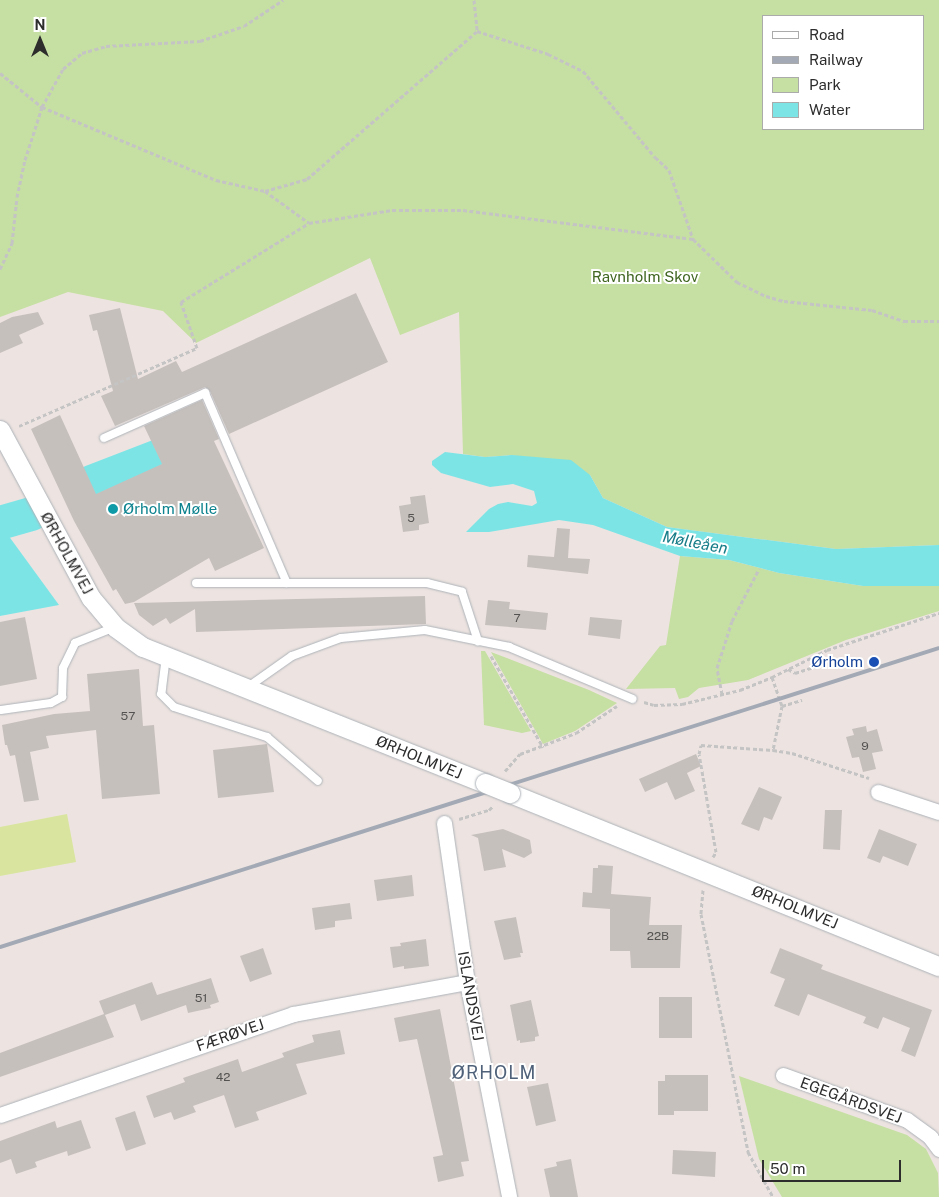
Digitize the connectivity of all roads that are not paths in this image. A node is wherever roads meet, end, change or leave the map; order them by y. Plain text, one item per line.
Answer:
1 (1, 432) edge
2 (104, 438) dead end
3 (196, 584) dead end
4 (287, 584) junction
5 (115, 627) junction
6 (478, 641) junction
7 (166, 656) junction
8 (246, 689) junction
9 (633, 699) road end
10 (1, 710) edge
11 (318, 781) dead end
12 (878, 792) road end
13 (939, 812) edge
14 (444, 823) road end
15 (939, 966) edge
16 (467, 982) junction
17 (783, 1074) dead end
18 (0, 1115) edge
19 (939, 1149) edge
20 (509, 1197) edge

1 - 5 street, ØRHOLMVEJ
2 - 4 lane
3 - 4 lane
4 - 6 lane
5 - 7 street, ØRHOLMVEJ
5 - 10 lane
6 - 8 lane
6 - 9 lane
7 - 8 street, ØRHOLMVEJ
7 - 11 lane
8 - 15 street, ØRHOLMVEJ, bridge
12 - 13 street
14 - 16 street, ISLANDSVEJ
16 - 18 street, FÆRØVEJ
16 - 20 street, ISLANDSVEJ
17 - 19 street, EGEGÅRDSVEJ

